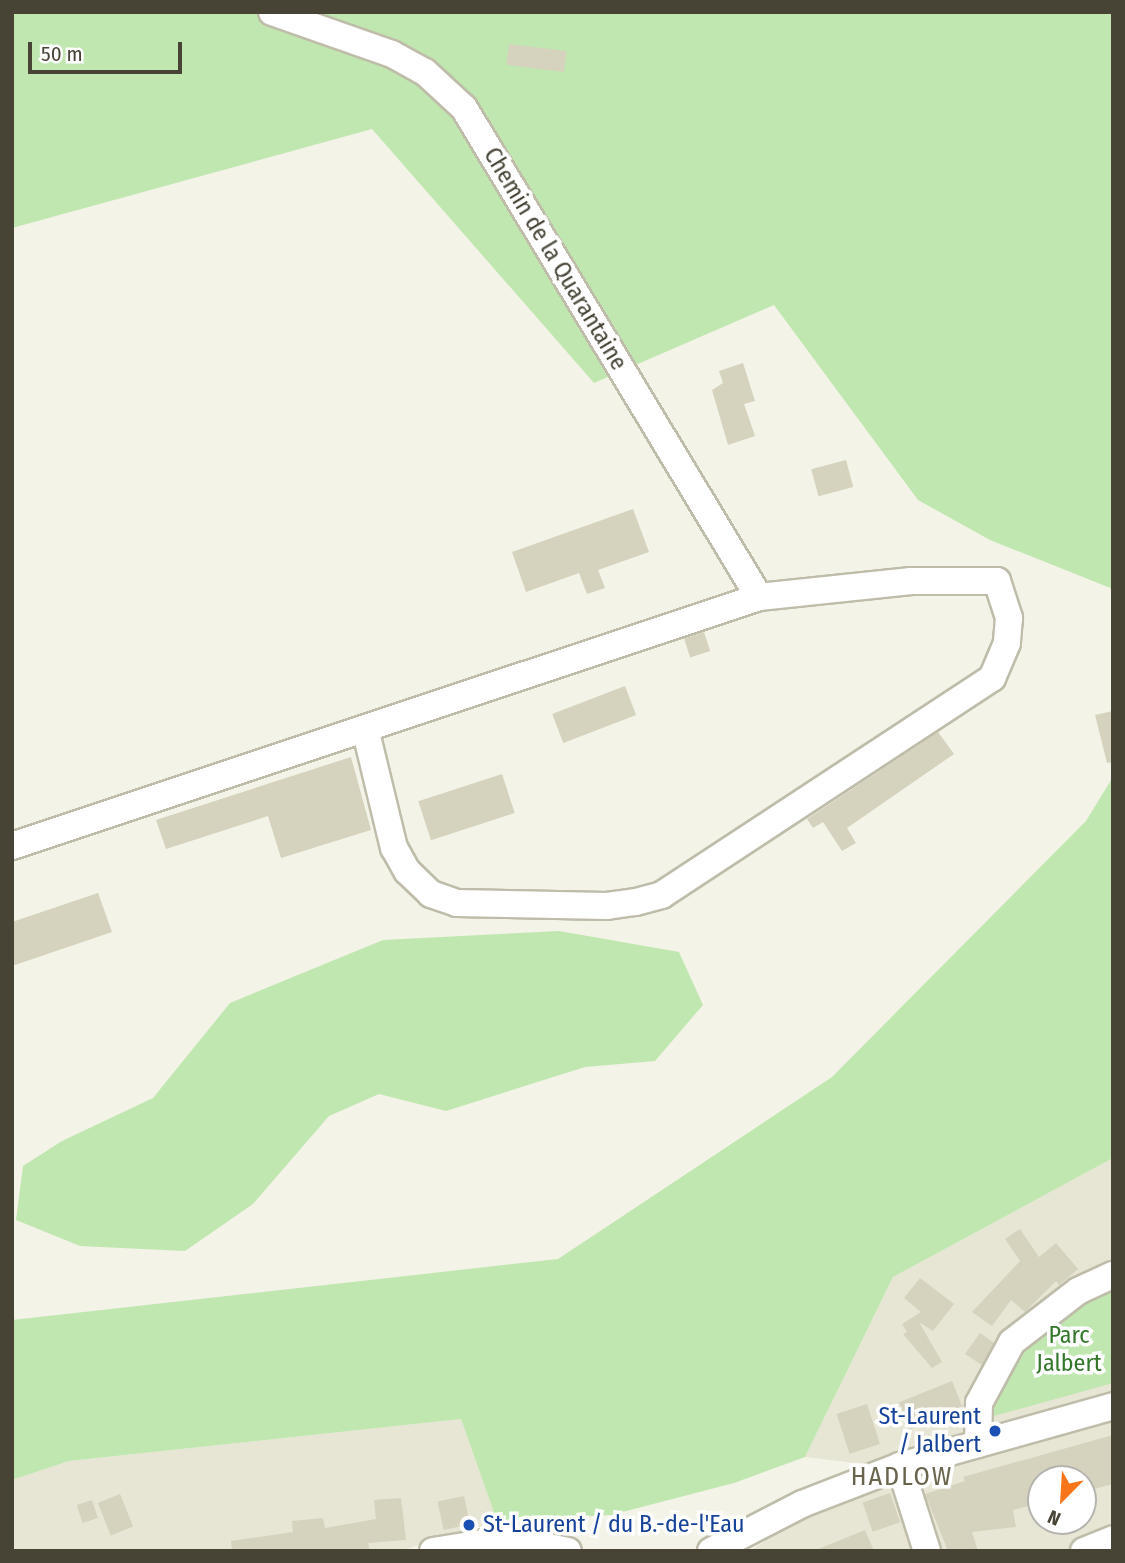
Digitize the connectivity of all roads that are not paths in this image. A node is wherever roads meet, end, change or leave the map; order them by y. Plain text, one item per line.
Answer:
1 (272, 12) edge
2 (759, 597) junction
3 (366, 732) junction
4 (12, 846) edge
5 (1113, 1275) edge
6 (1113, 1406) edge
7 (978, 1444) junction
8 (900, 1466) junction
9 (1113, 1539) edge
10 (433, 1551) edge
11 (568, 1551) edge
12 (711, 1551) edge
13 (927, 1551) edge
14 (1084, 1551) edge

1 - 2 street, Chemin de la Quarantaine
2 - 3 street
2 - 3 street
3 - 4 street
5 - 7 street
6 - 7 street
7 - 8 street
8 - 12 street
8 - 13 street
9 - 14 street
10 - 11 street

